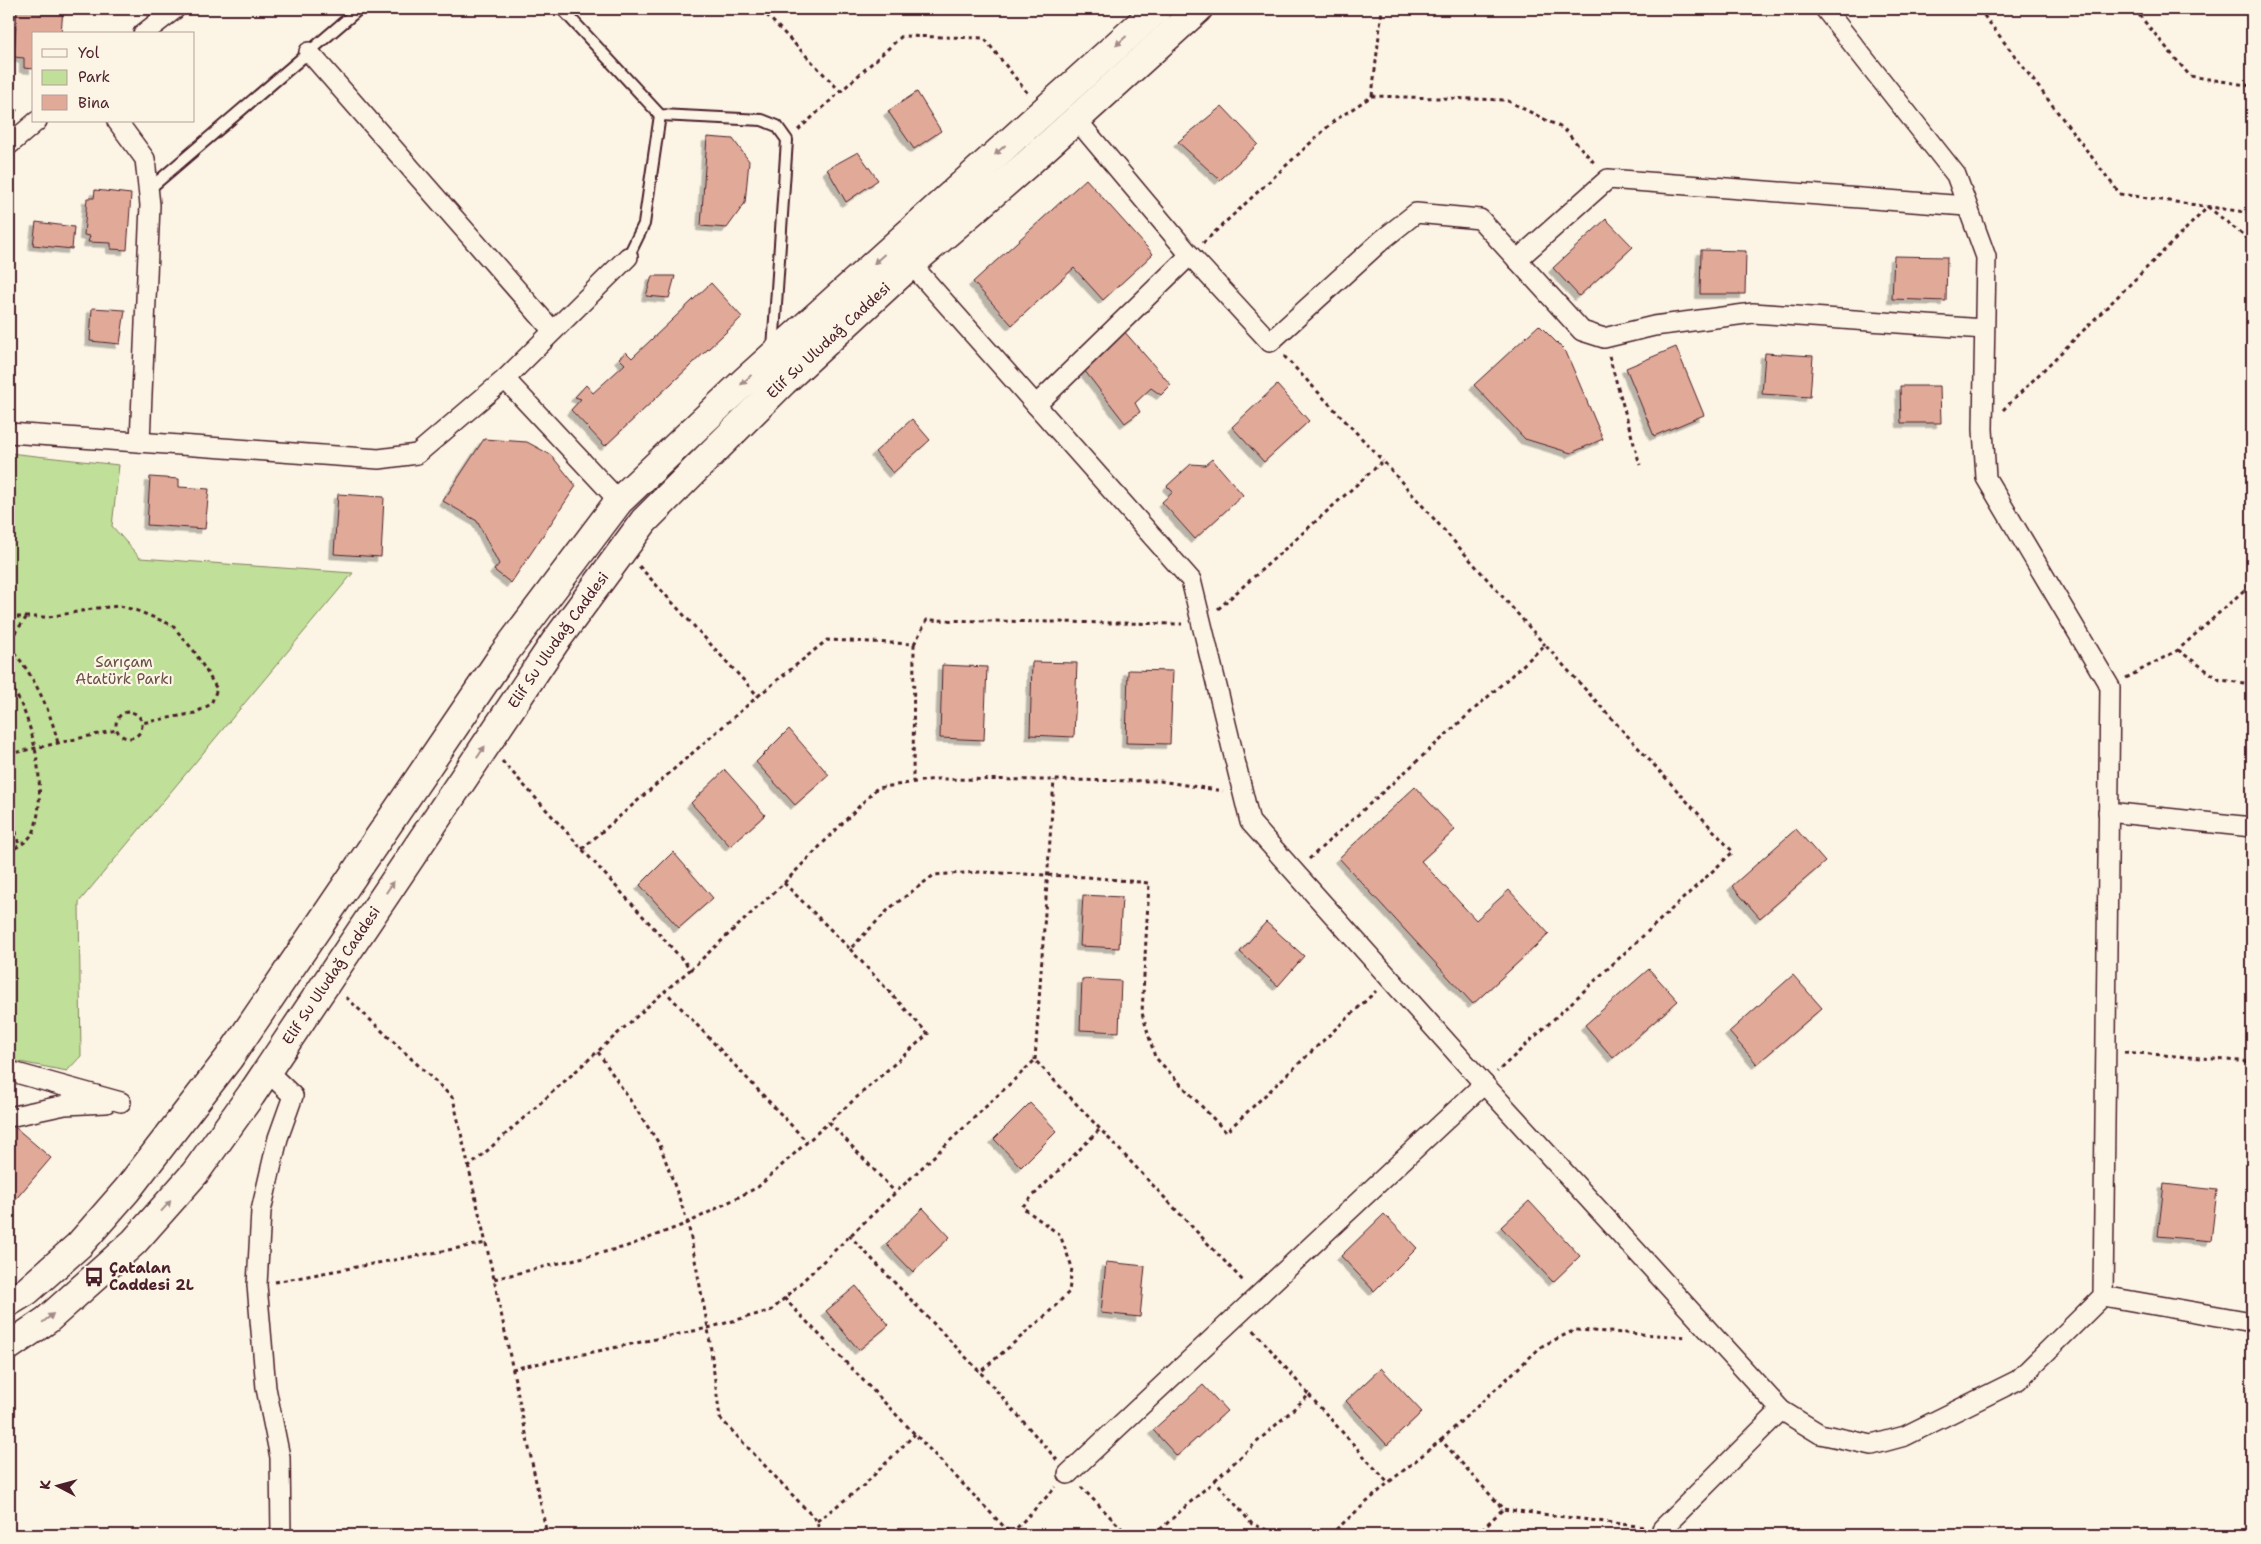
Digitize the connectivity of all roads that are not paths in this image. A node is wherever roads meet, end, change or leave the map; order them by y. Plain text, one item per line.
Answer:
1 (175, 9) edge
2 (359, 9) edge
3 (562, 9) edge
4 (1157, 9) edge
5 (1198, 9) edge
6 (1825, 9) edge
7 (146, 32) edge
8 (309, 52) junction
9 (660, 115) junction
10 (1076, 119) junction
11 (36, 122) edge
12 (118, 122) edge
13 (9, 145) edge
14 (148, 190) junction
15 (1966, 206) junction
16 (1190, 255) junction
17 (628, 257) joint
18 (1516, 260) junction
19 (911, 264) junction
20 (1984, 329) junction
21 (553, 331) junction
22 (773, 355) junction
23 (504, 378) junction
24 (1036, 405) junction
25 (9, 433) edge
26 (140, 442) junction
27 (619, 501) junction
28 (2108, 812) junction
29 (2252, 827) edge
30 (9, 1071) edge
31 (267, 1071) junction
32 (1484, 1084) junction
33 (9, 1117) edge
34 (2103, 1296) junction
35 (9, 1302) edge
36 (2252, 1322) edge
37 (9, 1346) edge
38 (1781, 1410) junction
39 (1068, 1474) road end
40 (1665, 1532) edge
41 (281, 1535) edge

1 - 7 street
2 - 8 lane
3 - 9 lane
4 -> 22 main road, Elif Su Uludağ Caddesi
5 - 10 main road, Elif Su Uludağ Caddesi
6 - 15 street
8 - 14 lane
8 - 21 street
9 - 17 lane
9 - 22 lane
10 - 16 street
10 - 19 main road, Elif Su Uludağ Caddesi
11 - 13 street
12 - 14 street
14 - 26 street
15 - 18 street
15 - 20 street
16 - 18 street
16 - 24 street
17 - 21 street
18 - 20 street
19 - 24 street
31 -> 19 main road, Elif Su Uludağ Caddesi
20 - 28 street
21 - 23 street
22 -> 27 main road, Elif Su Uludağ Caddesi
23 - 26 street
23 - 27 street
24 - 32 street
25 - 26 street
27 - 35 main road, Elif Su Uludağ Caddesi
28 - 29 street
28 - 34 street
30 - 33 street
37 -> 31 main road, Elif Su Uludağ Caddesi
31 - 41 street
32 - 38 street
32 - 39 street
34 - 36 street
34 - 38 street
38 - 40 street

